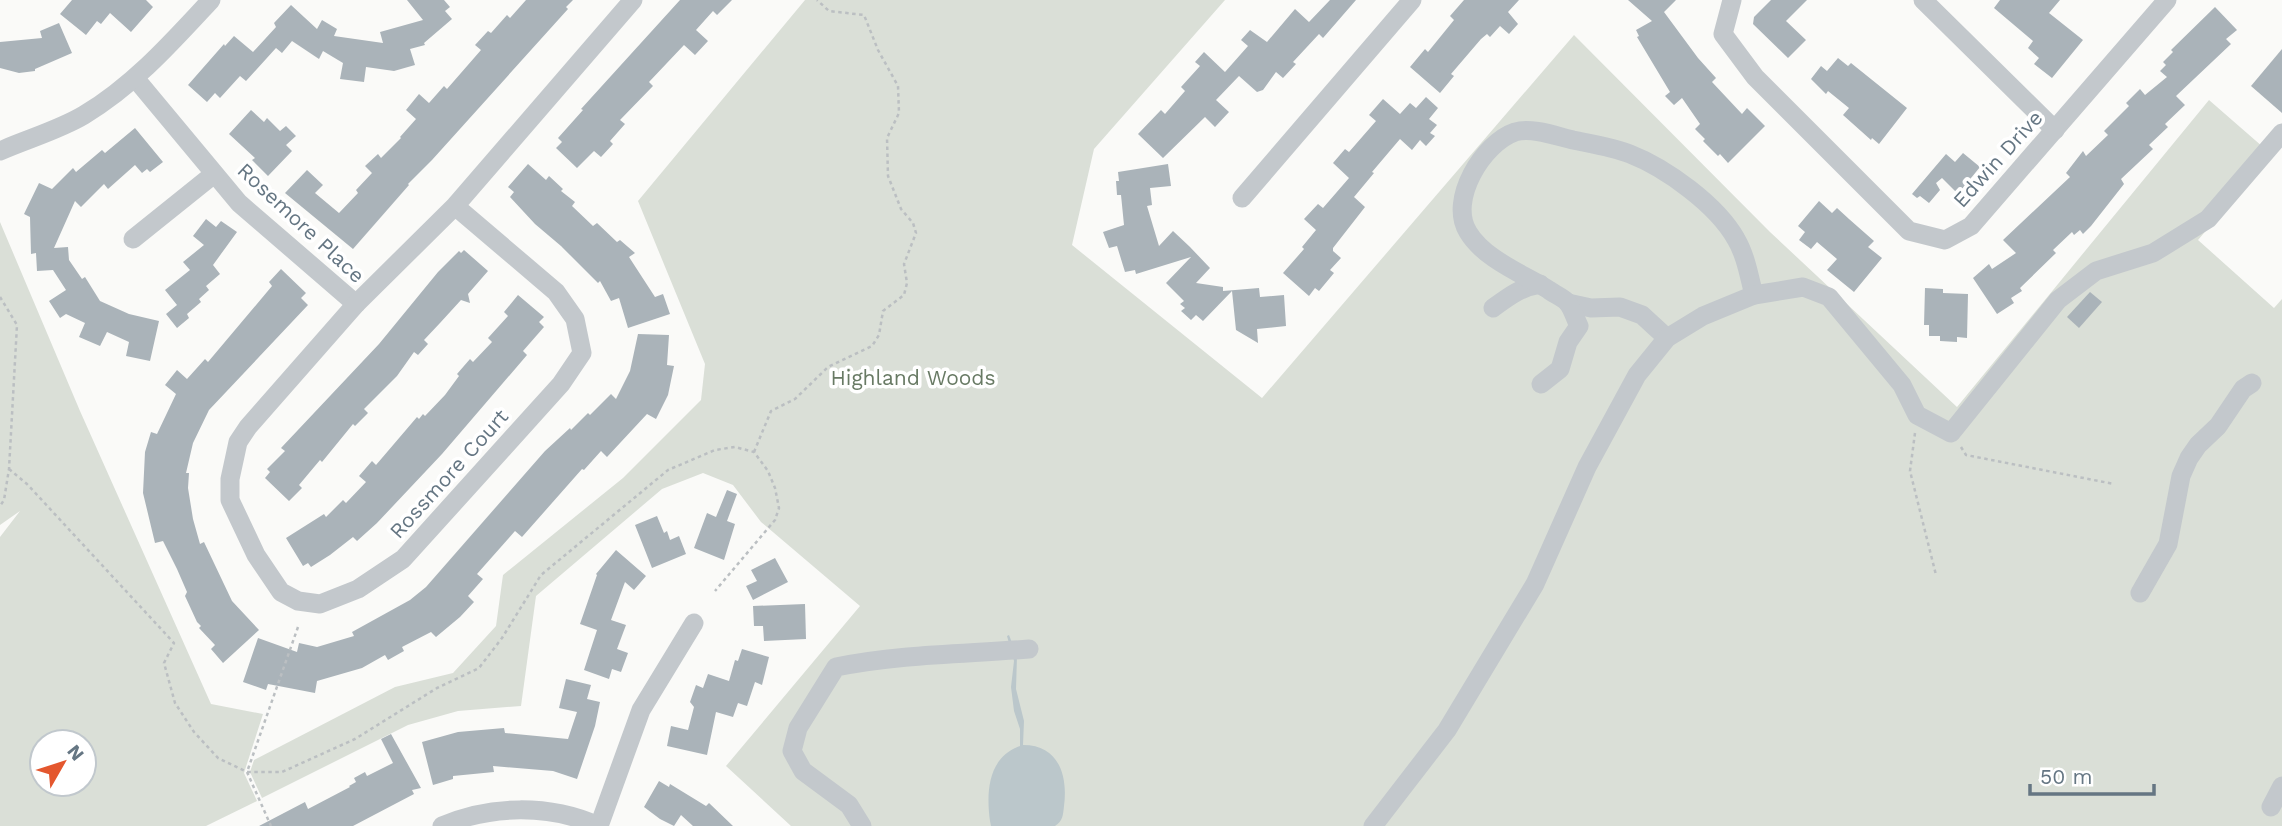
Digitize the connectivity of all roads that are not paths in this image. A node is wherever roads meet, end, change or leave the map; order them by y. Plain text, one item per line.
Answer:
1 (211, 0) edge
2 (633, 0) edge
3 (1412, 0) edge
4 (1732, 0) edge
5 (1923, 0) edge
6 (2166, 0) edge
7 (135, 78) junction
8 (2055, 130) junction
9 (2282, 133) edge
10 (0, 151) edge
11 (215, 174) junction
12 (1242, 198) dead end
13 (455, 206) junction
14 (133, 239) dead end
15 (1539, 284) junction
16 (1754, 295) junction
17 (1568, 303) junction
18 (356, 304) junction
19 (1493, 308) dead end
20 (1667, 338) junction
21 (2252, 383) dead end
22 (1541, 384) dead end
23 (2140, 593) dead end
24 (694, 623) dead end
25 (1029, 649) dead end
26 (2282, 786) edge
27 (2271, 807) dead end
28 (442, 826) edge
29 (598, 826) edge
30 (862, 826) edge
31 (1373, 826) edge

1 - 7 street
2 - 13 street, Rossmore Court
3 - 12 street
4 - 8 street, Edwin Drive
5 - 8 street
6 - 8 street, Edwin Drive
7 - 10 street
7 - 11 street, Rosemore Place
9 - 16 street
11 - 14 street
11 - 18 street, Rosemore Place
13 - 18 street, Rossmore Court
13 - 18 street, Rossmore Court
15 - 16 street
15 - 17 street
15 - 19 street
16 - 20 street
17 - 20 street
17 - 22 street
20 - 31 street
21 - 23 street
24 - 29 street
25 - 30 street
26 - 27 street
28 - 29 street

